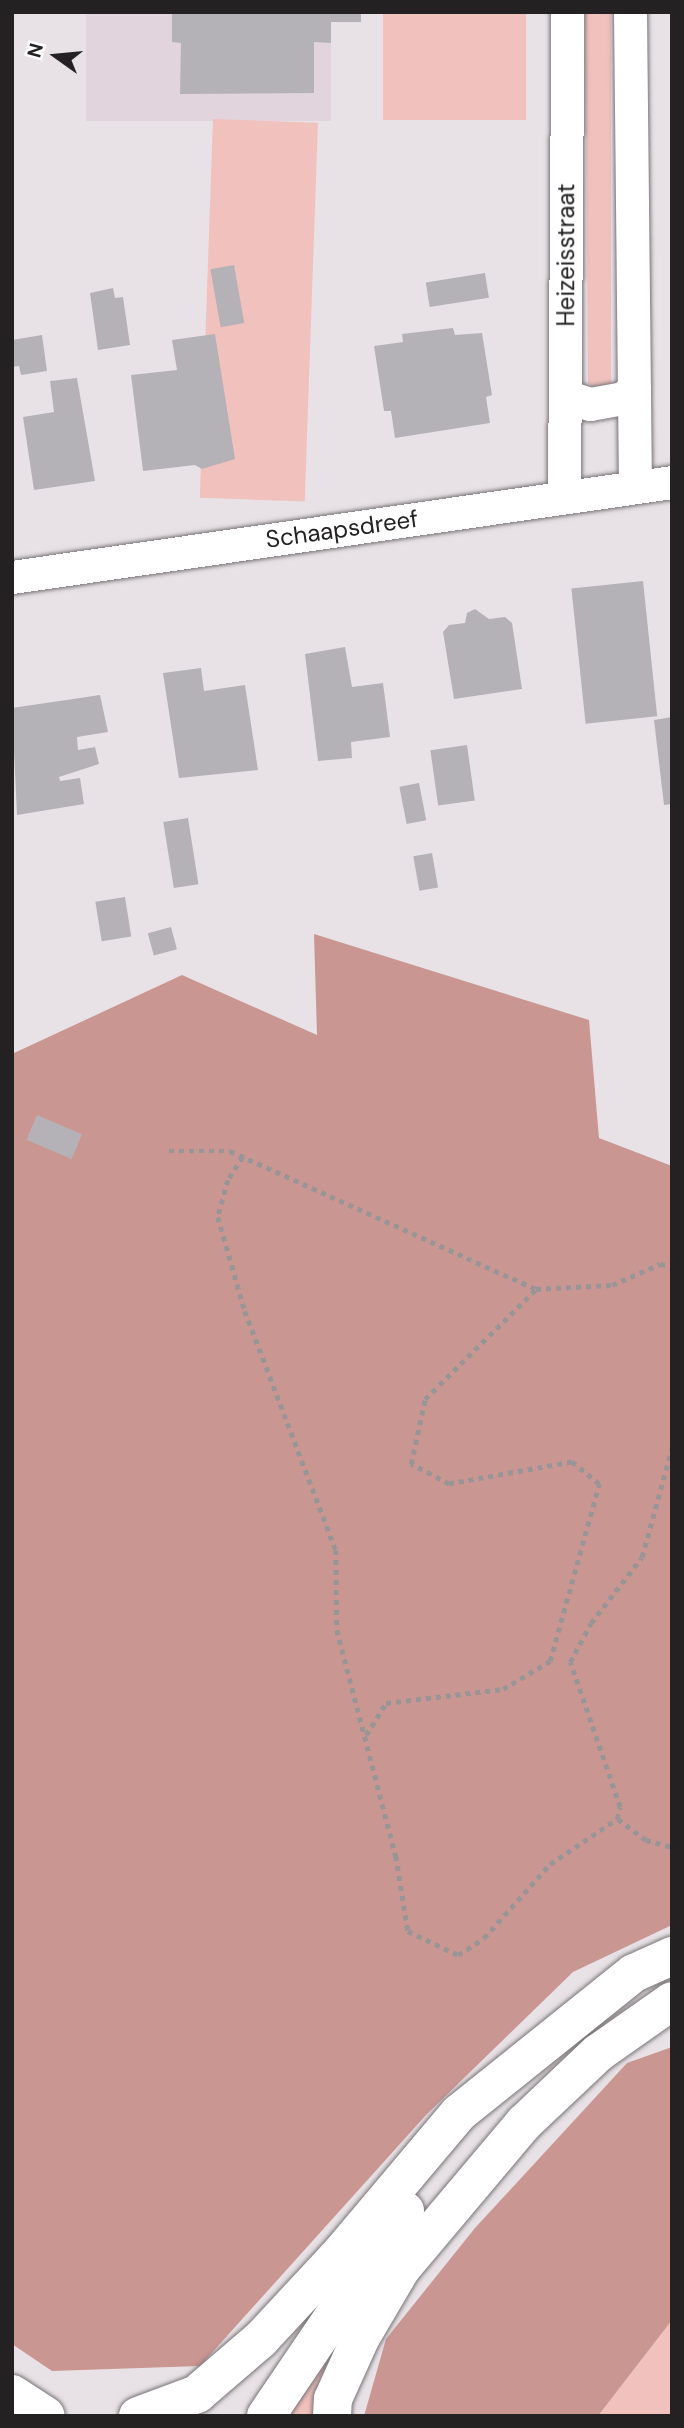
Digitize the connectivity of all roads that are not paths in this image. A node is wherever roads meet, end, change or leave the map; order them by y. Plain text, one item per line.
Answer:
1 (567, 12) edge
2 (630, 12) edge
3 (634, 388) junction
4 (565, 397) junction
5 (672, 482) edge
6 (635, 485) junction
7 (564, 497) junction
8 (12, 577) edge
9 (672, 1956) edge
10 (672, 2001) edge
11 (507, 2079) junction
12 (12, 2394) edge
13 (47, 2416) edge
14 (138, 2416) edge
15 (266, 2416) edge
16 (332, 2416) edge

1 - 4 street, Heizeisstraat
2 - 3 street
3 - 4 street
3 - 6 street
4 - 7 street, Heizeisstraat
5 - 6 street, Schaapsdreef
6 - 7 street, Schaapsdreef
7 - 8 street, Schaapsdreef
9 - 11 highway
10 - 16 highway
11 - 14 highway
11 - 15 highway
12 - 13 highway

